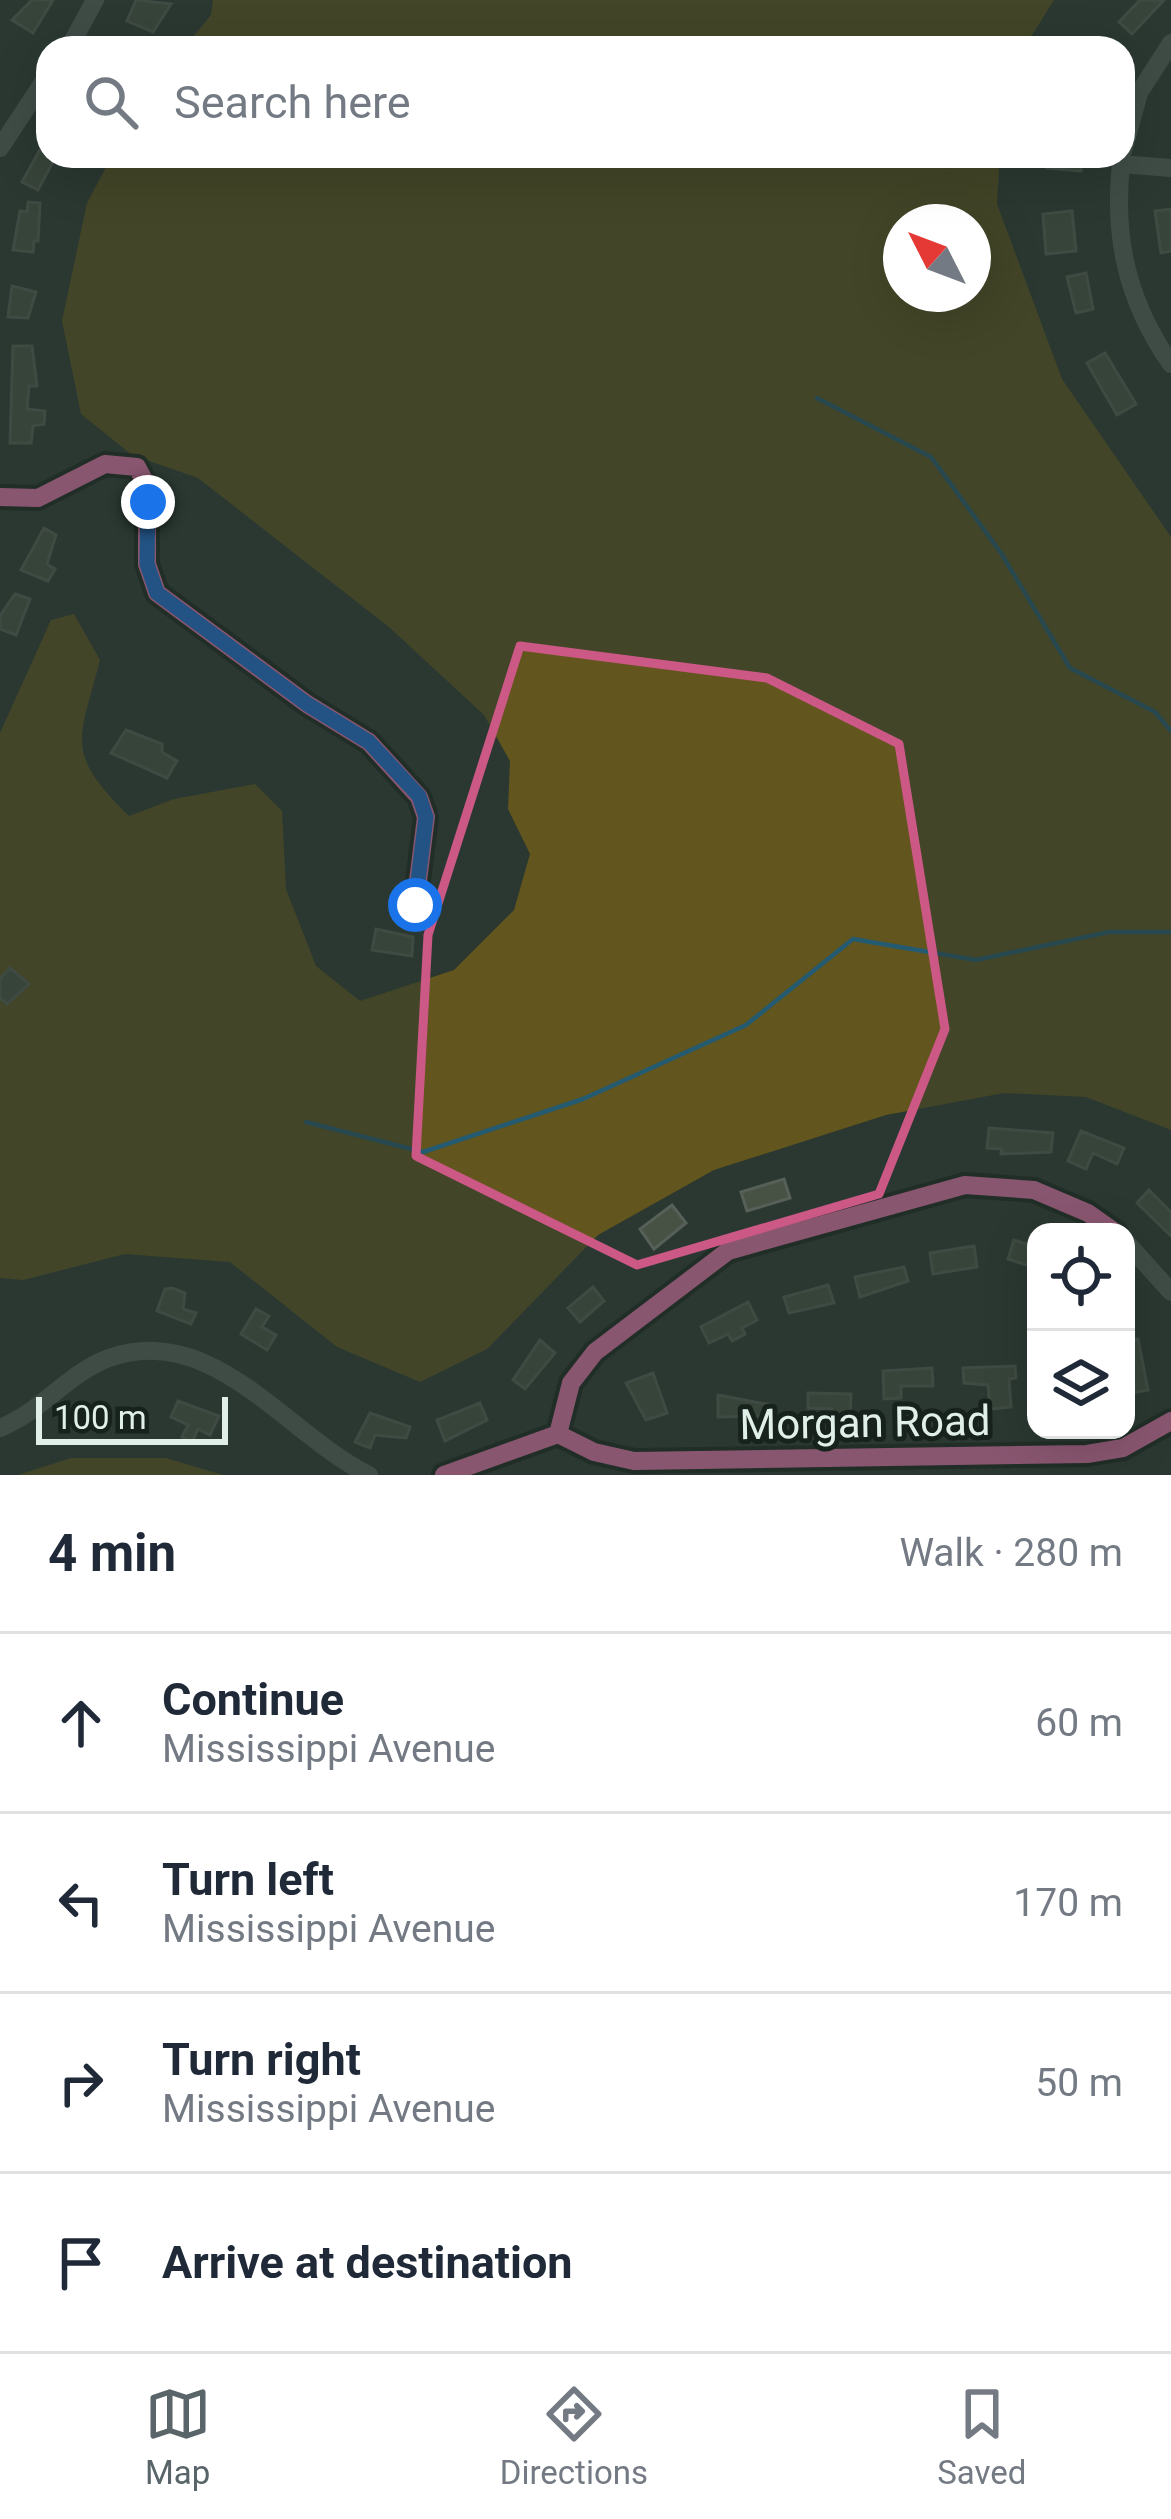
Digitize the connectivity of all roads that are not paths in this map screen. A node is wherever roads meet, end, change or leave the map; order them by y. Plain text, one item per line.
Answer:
1 (95, 0) edge
2 (76, 36) edge
3 (1171, 43) edge
4 (36, 94) edge
5 (1135, 108) edge
6 (0, 148) edge
7 (1135, 160) edge
8 (1121, 168) edge
9 (1171, 168) edge
10 (1171, 364) edge
11 (0, 497) edge
12 (415, 905) dead end
13 (1102, 1223) edge
14 (1135, 1252) edge
15 (1171, 1292) edge
16 (1171, 1420) edge
17 (0, 1429) edge
18 (558, 1434) junction
19 (369, 1475) edge
20 (444, 1475) edge

1 - 2 street
3 - 5 street
4 - 6 street
7 - 9 street
8 - 10 street
11 - 12 street
13 - 18 street
14 - 15 street
16 - 18 street, Morgan Road
17 - 19 street
18 - 20 street

